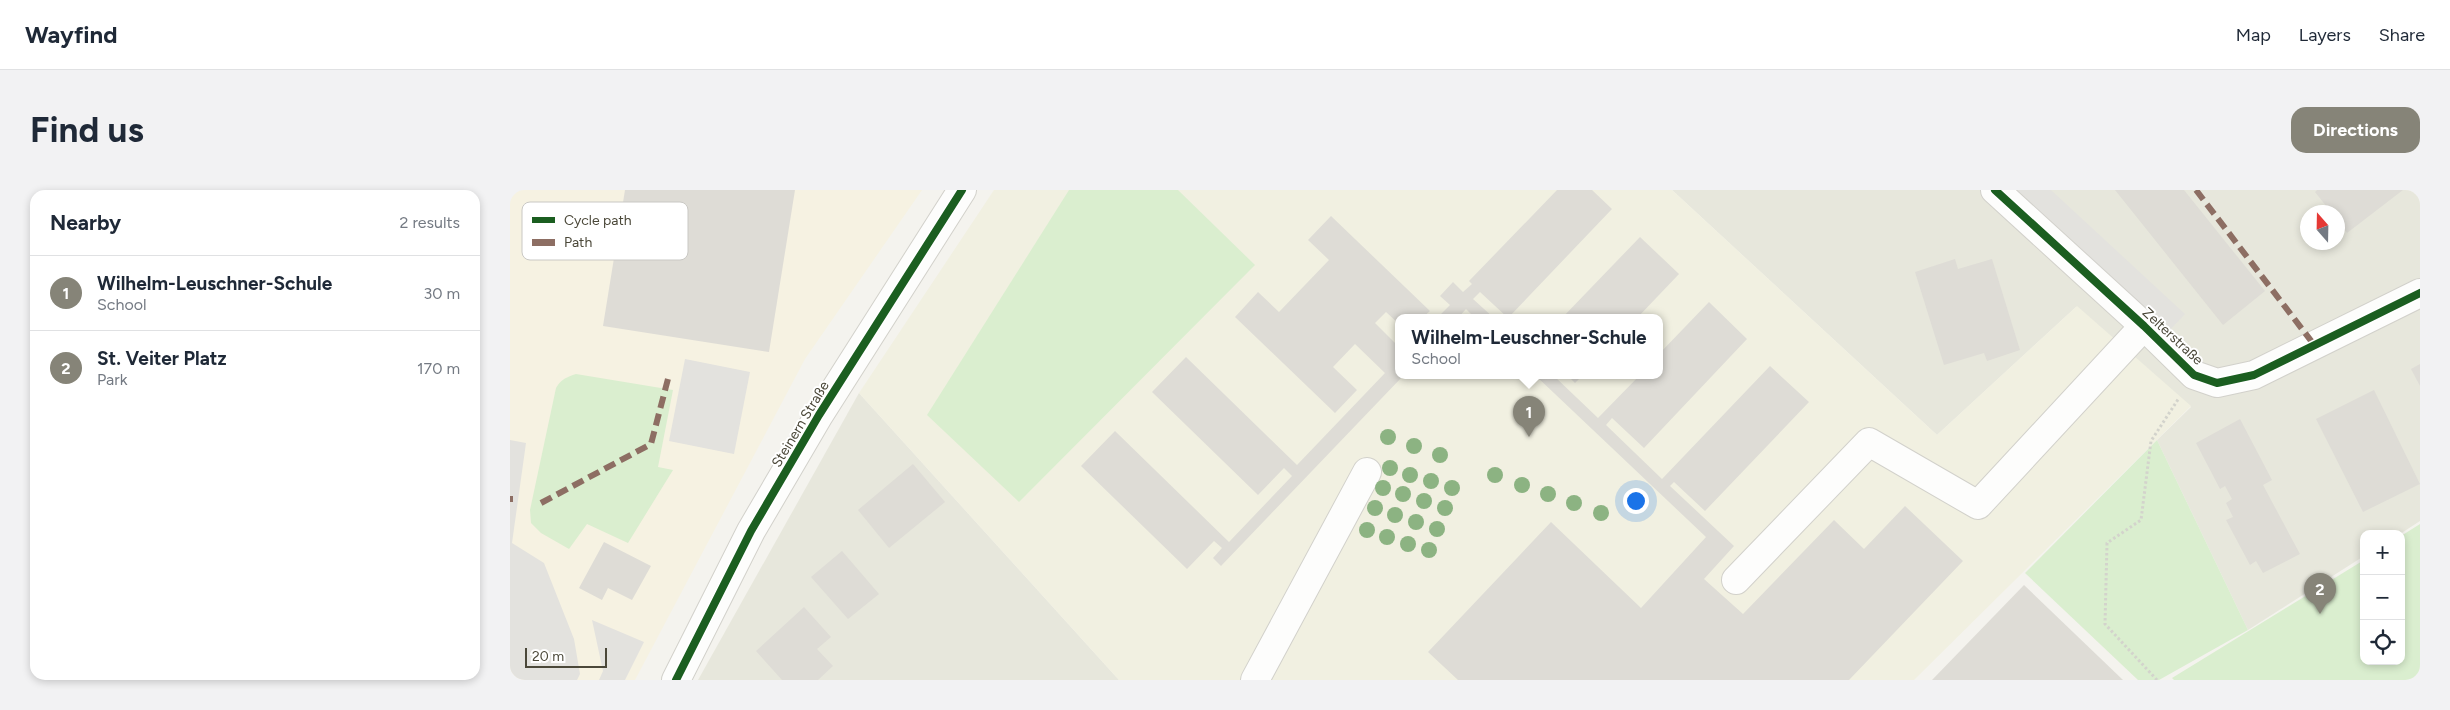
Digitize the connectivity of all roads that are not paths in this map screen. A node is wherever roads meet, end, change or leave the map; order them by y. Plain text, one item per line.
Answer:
1 (962, 190) edge
2 (1995, 190) edge
3 (2420, 293) edge
4 (2144, 326) junction
5 (1367, 472) dead end
6 (1736, 580) dead end
7 (676, 680) edge
8 (1255, 680) edge

1 - 7 street, Steinern Straße
2 - 4 street, Zelterstraße
3 - 4 street, Zelterstraße
4 - 6 street
5 - 8 street

